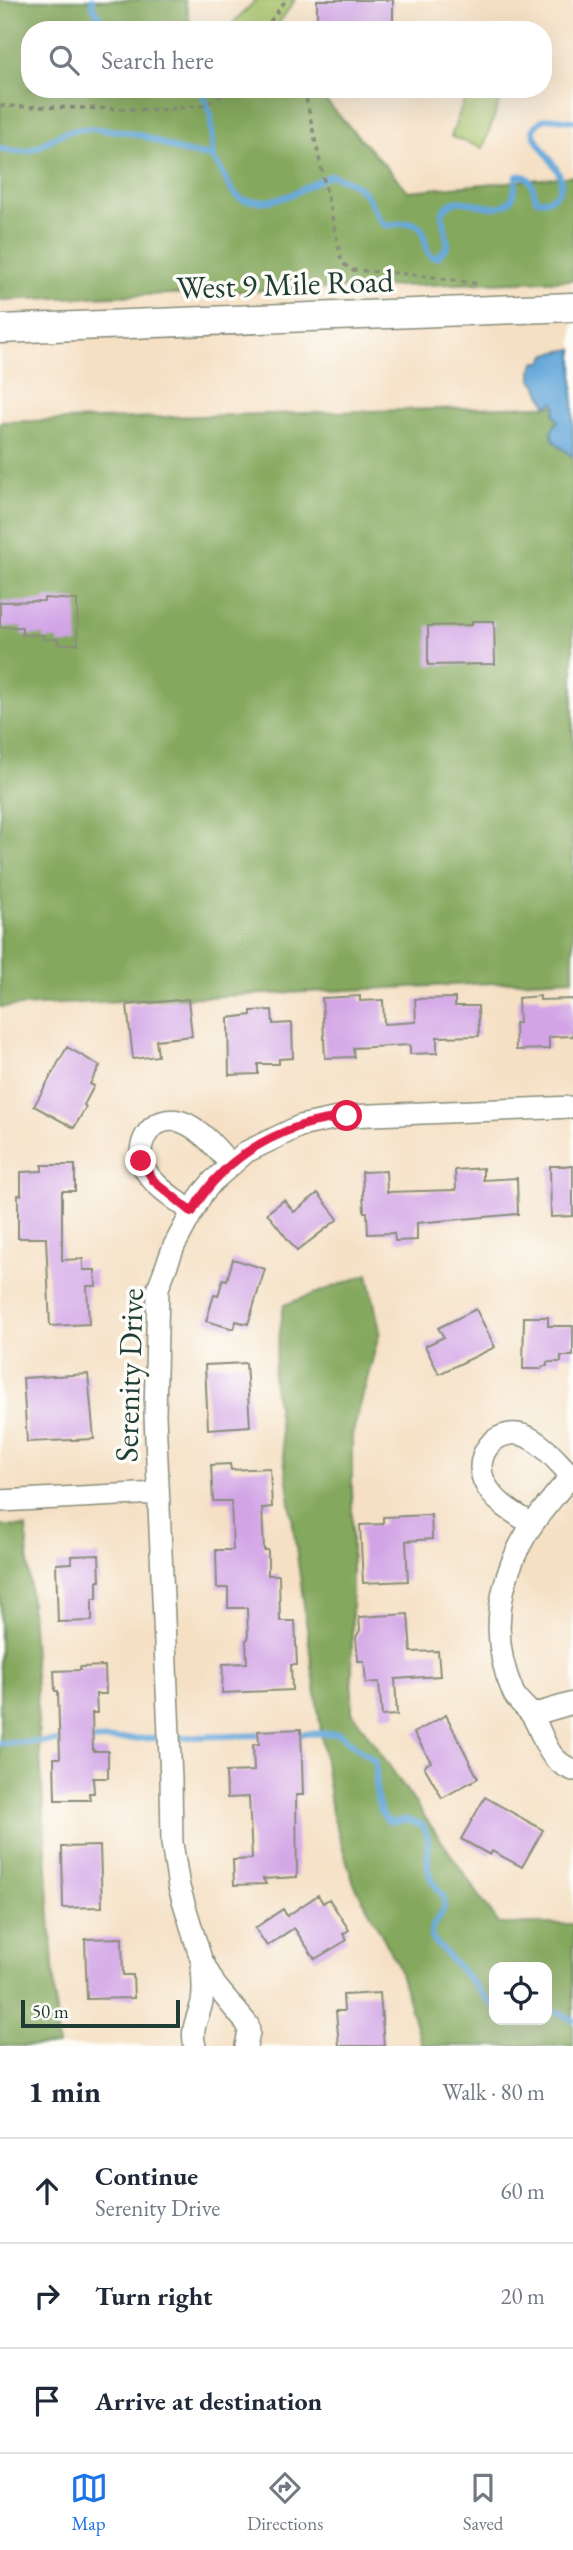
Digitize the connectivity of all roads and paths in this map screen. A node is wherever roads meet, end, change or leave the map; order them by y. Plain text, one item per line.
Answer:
1 (286, 0) edge
2 (271, 21) edge
3 (220, 98) edge
4 (306, 98) edge
5 (0, 106) edge
6 (492, 286) dead end
7 (573, 307) edge
8 (0, 329) edge
9 (573, 1107) edge
10 (230, 1165) junction
11 (192, 1212) junction
12 (573, 1476) edge
13 (158, 1493) junction
14 (0, 1501) edge
15 (532, 1524) junction
16 (573, 1703) edge
17 (532, 1716) junction
18 (573, 1770) edge
19 (201, 1958) junction
20 (195, 2046) edge
21 (246, 2046) edge

1 - 2 path
3 - 5 path
4 - 6 path
7 - 8 street, West 9 Mile Road
9 - 10 street, Serenity Drive
10 - 11 street, Serenity Drive
10 - 11 street
11 - 13 street, Serenity Drive
12 - 15 street
12 - 15 street
13 - 14 street
13 - 19 street, Serenity Drive
15 - 17 street
16 - 17 street
17 - 18 street
19 - 20 street, Serenity Drive
19 - 21 street, Serenity Drive

